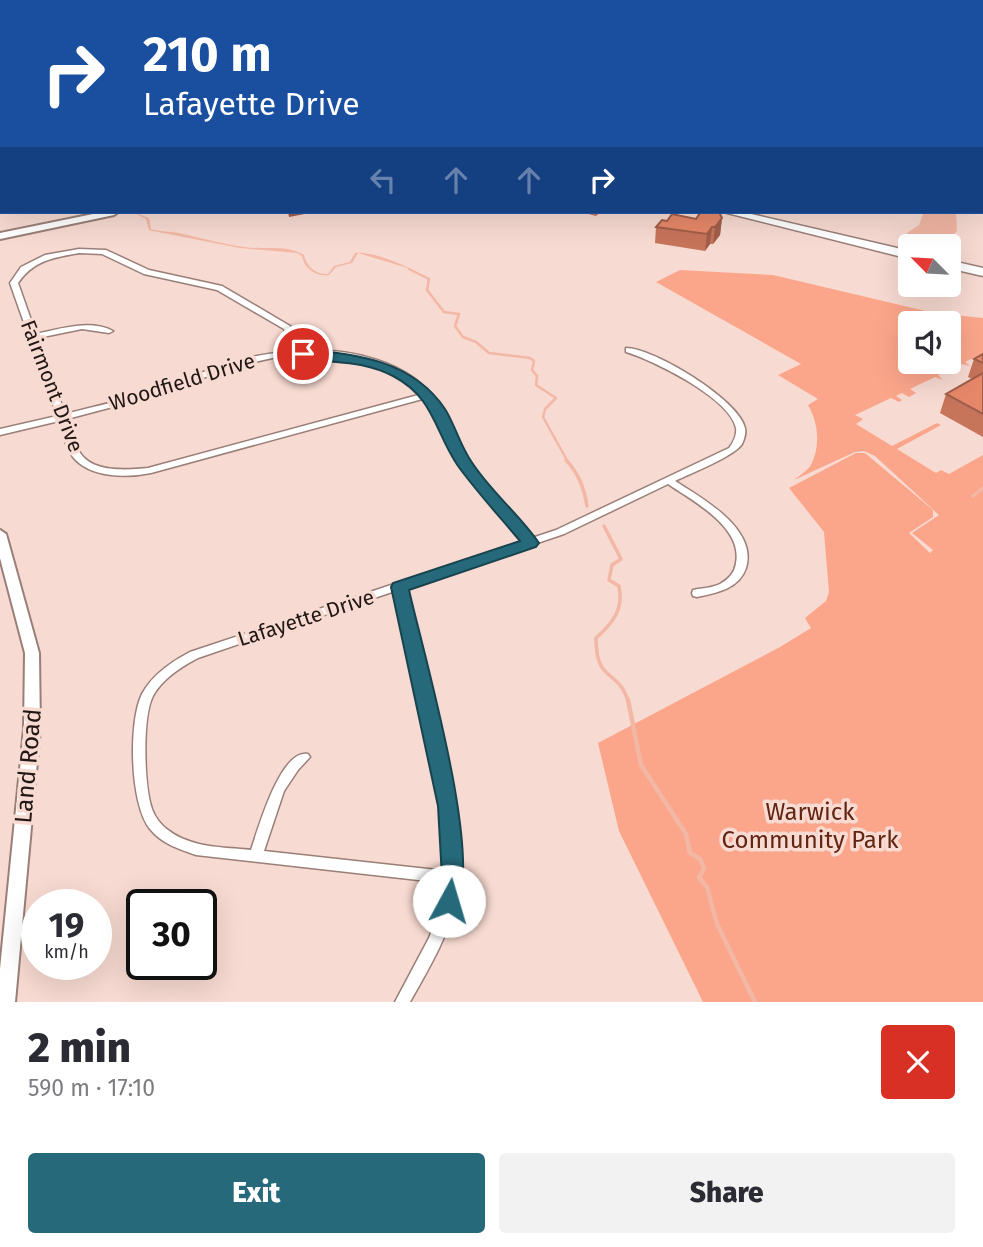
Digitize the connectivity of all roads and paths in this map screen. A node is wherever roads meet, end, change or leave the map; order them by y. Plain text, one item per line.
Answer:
1 (104, 214) edge
2 (737, 214) edge
3 (0, 236) edge
4 (898, 252) edge
5 (961, 267) edge
6 (983, 272) edge
7 (108, 331) dead end
8 (33, 337) junction
9 (629, 350) dead end
10 (290, 354) junction
11 (428, 395) junction
12 (61, 417) junction
13 (0, 432) edge
14 (669, 481) junction
15 (0, 534) edge
16 (531, 543) junction
17 (400, 587) junction
18 (697, 593) dead end
19 (304, 757) dead end
20 (256, 856) junction
21 (453, 878) junction
22 (6, 1002) edge
23 (402, 1002) edge

1 - 3 street
2 - 4 highway
5 - 6 highway
7 - 8 street
8 - 10 street, Fairmont Drive
8 - 12 street, Fairmont Drive
9 - 14 street, Lafayette Drive
10 - 11 street, Woodfield Drive
10 - 12 street, Woodfield Drive
11 - 12 street, Fairmont Drive
11 - 16 street, Woodfield Drive
12 - 13 street, Woodfield Drive
14 - 16 street, Lafayette Drive
14 - 18 street
15 - 22 street, Land Road
16 - 17 street, Lafayette Drive
17 - 20 street, Lafayette Drive
17 - 21 street
19 - 20 street
20 - 21 street, Lafayette Drive
21 - 23 street

